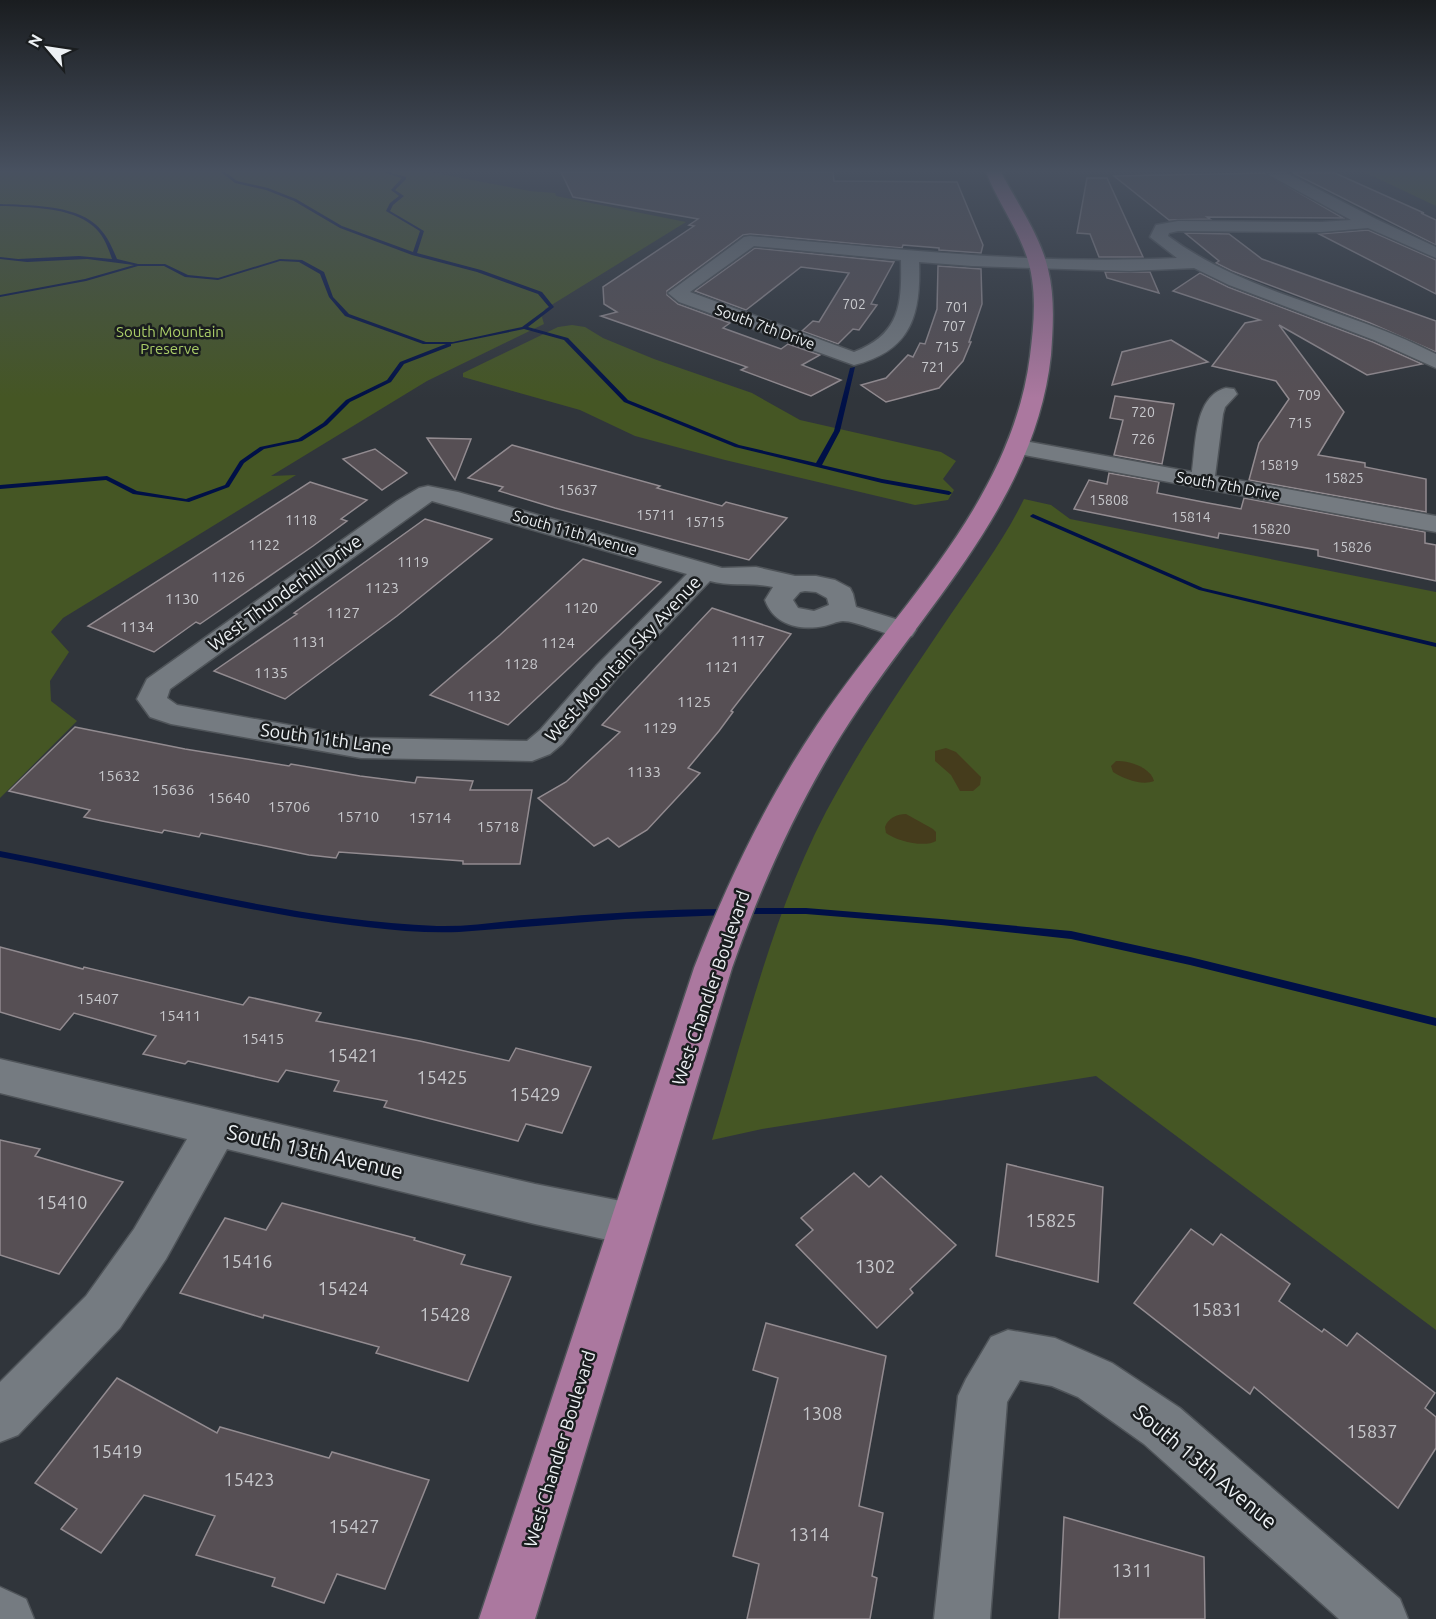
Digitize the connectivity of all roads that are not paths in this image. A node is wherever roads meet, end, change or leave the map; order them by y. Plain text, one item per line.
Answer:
1 (741, 248) edge
2 (825, 248) edge
3 (1030, 248) edge
4 (1174, 248) edge
5 (910, 255) junction
6 (1038, 263) junction
7 (1195, 263) junction
8 (1436, 362) edge
9 (1226, 394) dead end
10 (1019, 447) junction
11 (1202, 481) junction
12 (428, 493) joint
13 (1436, 524) edge
14 (713, 574) junction
15 (902, 630) junction
16 (152, 699) joint
17 (542, 747) joint
18 (0, 1076) edge
19 (216, 1129) junction
20 (631, 1224) junction
21 (0, 1417) edge
22 (0, 1615) edge
23 (6, 1619) edge
24 (507, 1619) edge
25 (962, 1619) edge
26 (1380, 1619) edge

1 - 5 street, South 7th Drive
2 - 5 street, South 7th Drive
3 - 6 main road, West Chandler Boulevard
4 - 7 street
5 - 6 street
6 - 7 street
6 - 10 main road, West Chandler Boulevard
7 - 8 street
9 - 11 street
10 - 11 street, South 7th Drive
10 - 15 main road, West Chandler Boulevard
11 - 13 street, South 7th Drive
12 - 14 street, South 11th Avenue
12 - 16 street, West Thunderhill Drive
14 - 15 street, South 11th Avenue
14 - 17 street, West Mountain Sky Avenue
15 - 20 main road, West Chandler Boulevard
16 - 17 street, South 11th Lane
18 - 19 street, South 13th Avenue
19 - 20 street, South 13th Avenue
19 - 21 street
20 - 24 main road, West Chandler Boulevard
22 - 23 street
25 - 26 street, South 13th Avenue

